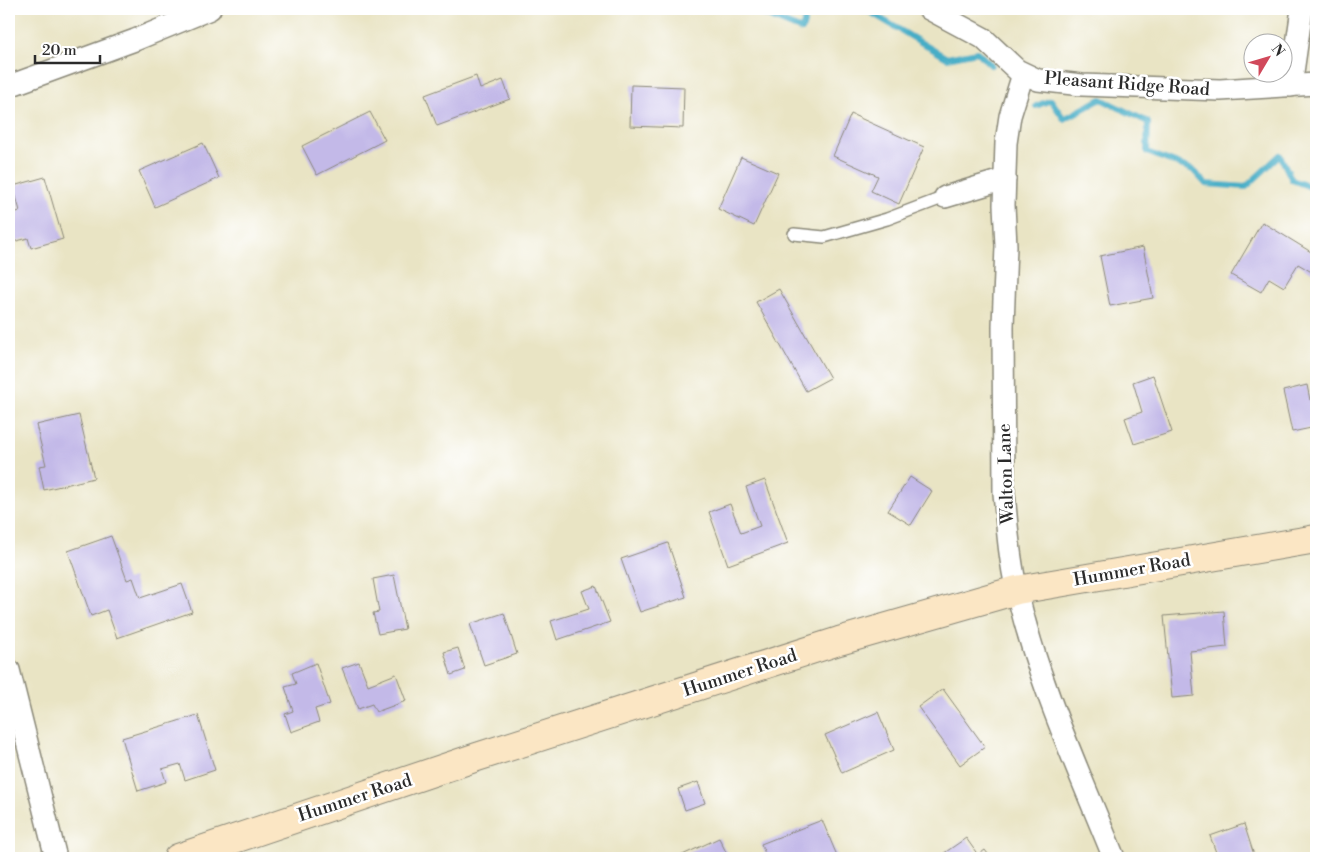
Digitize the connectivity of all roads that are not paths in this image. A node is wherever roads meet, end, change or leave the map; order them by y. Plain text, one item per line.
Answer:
1 (210, 9) edge
2 (929, 9) edge
3 (1302, 9) edge
4 (1023, 74) junction
5 (1316, 84) edge
6 (9, 86) edge
7 (1291, 86) junction
8 (1005, 179) junction
9 (945, 197) joint
10 (794, 234) dead end
11 (1316, 539) edge
12 (1016, 590) junction
13 (9, 670) edge
14 (56, 858) edge
15 (178, 858) edge
16 (1114, 858) edge

1 - 6 street
2 - 4 street, Pleasant Ridge Road
3 - 7 street
4 - 7 street, Pleasant Ridge Road
4 - 8 street, Walton Lane
5 - 7 street, Pleasant Ridge Road
8 - 9 street
8 - 12 street, Walton Lane
9 - 10 lane
11 - 12 main road, Hummer Road
12 - 15 main road, Hummer Road
12 - 16 street, Walton Lane
13 - 14 street

